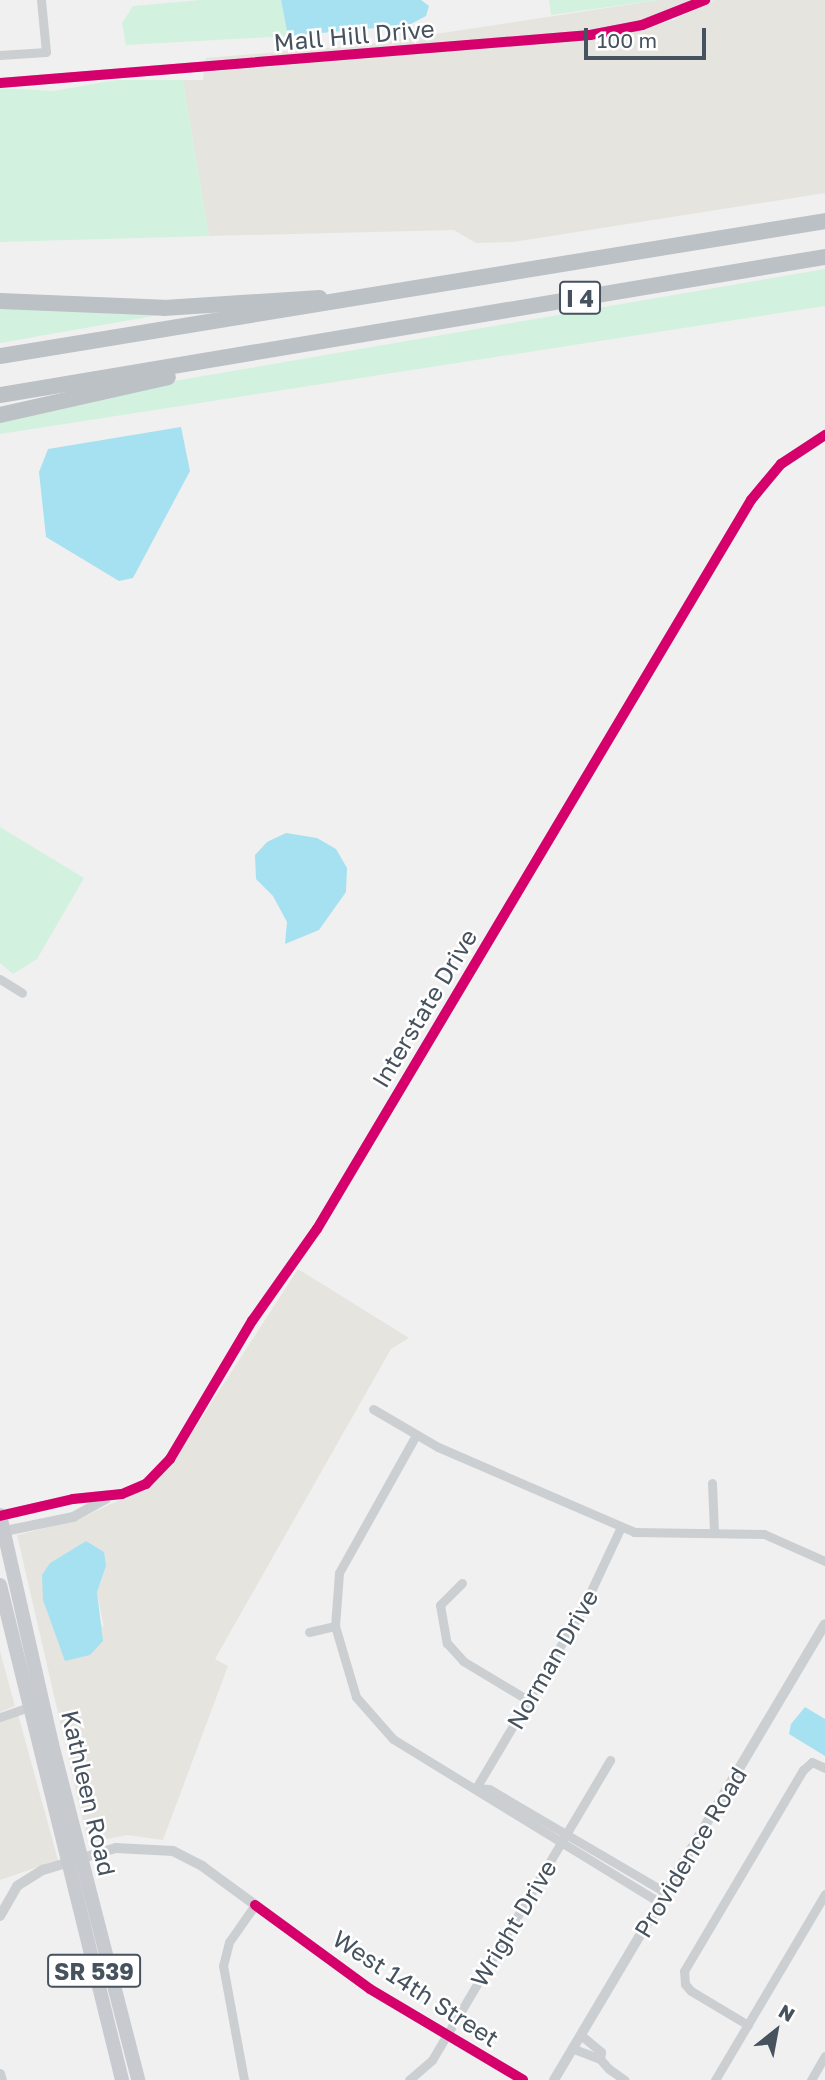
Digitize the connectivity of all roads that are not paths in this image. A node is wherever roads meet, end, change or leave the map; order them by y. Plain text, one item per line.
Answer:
1 (41, 0) edge
2 (705, 0) edge
3 (0, 55) edge
4 (0, 83) edge
5 (825, 221) edge
6 (825, 257) edge
7 (0, 301) edge
8 (343, 301) junction
9 (335, 340) junction
10 (0, 356) edge
11 (0, 395) edge
12 (0, 415) edge
13 (825, 435) edge
14 (0, 979) edge
15 (23, 993) dead end
16 (373, 1409) dead end
17 (416, 1436) junction
18 (712, 1483) dead end
19 (109, 1497) junction
20 (0, 1516) edge
21 (621, 1527) junction
22 (714, 1532) junction
23 (3, 1533) edge
24 (825, 1562) edge
25 (462, 1583) dead end
26 (0, 1585) edge
27 (825, 1624) edge
28 (335, 1626) junction
29 (309, 1632) dead end
30 (528, 1700) junction
31 (36, 1704) junction
32 (0, 1717) edge
33 (610, 1760) dead end
34 (825, 1768) edge
35 (476, 1788) junction
36 (566, 1835) junction
37 (560, 1845) junction
38 (75, 1859) junction
39 (825, 1894) edge
40 (664, 1898) junction
41 (255, 1905) junction
42 (0, 1916) edge
43 (748, 2025) junction
44 (447, 2035) junction
45 (582, 2036) junction
46 (574, 2049) junction
47 (825, 2056) edge
48 (600, 2059) junction
49 (0, 2073) edge
50 (2, 2080) edge
51 (122, 2080) edge
52 (138, 2080) edge
53 (244, 2080) edge
54 (409, 2080) edge
55 (523, 2080) edge
56 (554, 2080) edge
57 (625, 2080) edge
58 (715, 2080) edge
59 (811, 2080) edge

1 - 3 street
2 - 4 street, Mall Hill Drive
5 - 8 highway, I 4
6 - 9 highway, I 4
7 - 8 highway
8 - 10 highway, I 4
9 - 11 highway, I 4
9 - 12 highway
13 - 19 street, Interstate Drive
14 - 15 street
16 - 17 street
17 - 21 street
17 - 28 street
18 - 22 street
19 - 20 street, Interstate Drive
19 - 23 street, Interstate Drive
20 - 23 main road, Kathleen Road / SR 539
21 - 22 street
21 - 30 street, Norman Drive
22 - 24 street
23 - 31 main road, Kathleen Road / SR 539
25 - 30 street
26 - 31 main road, Kathleen Road / SR 539
27 - 40 street, Providence Road
28 - 29 street
28 - 35 street
30 - 35 street, Norman Drive
31 - 32 street
31 - 38 main road, Kathleen Road / SR 539
33 - 36 street, Wright Drive
34 - 43 street
35 - 36 street
35 - 37 street
36 - 37 street, Wright Drive
36 - 40 street
37 - 40 street
37 - 44 street, Wright Drive
38 - 41 street, West 14th Street
38 - 42 street, West 14th Street
38 - 51 main road, Kathleen Road / SR 539
38 - 52 main road, Kathleen Road / SR 539
39 - 43 street
40 - 45 street, Providence Road
41 - 44 street, West 14th Street
41 - 53 street
43 - 58 street
44 - 54 street, Wright Drive
44 - 55 street, West 14th Street
45 - 46 street, Providence Road
45 - 48 street
46 - 48 street
46 - 56 street, Providence Road
47 - 59 street
48 - 57 street
49 - 50 street

